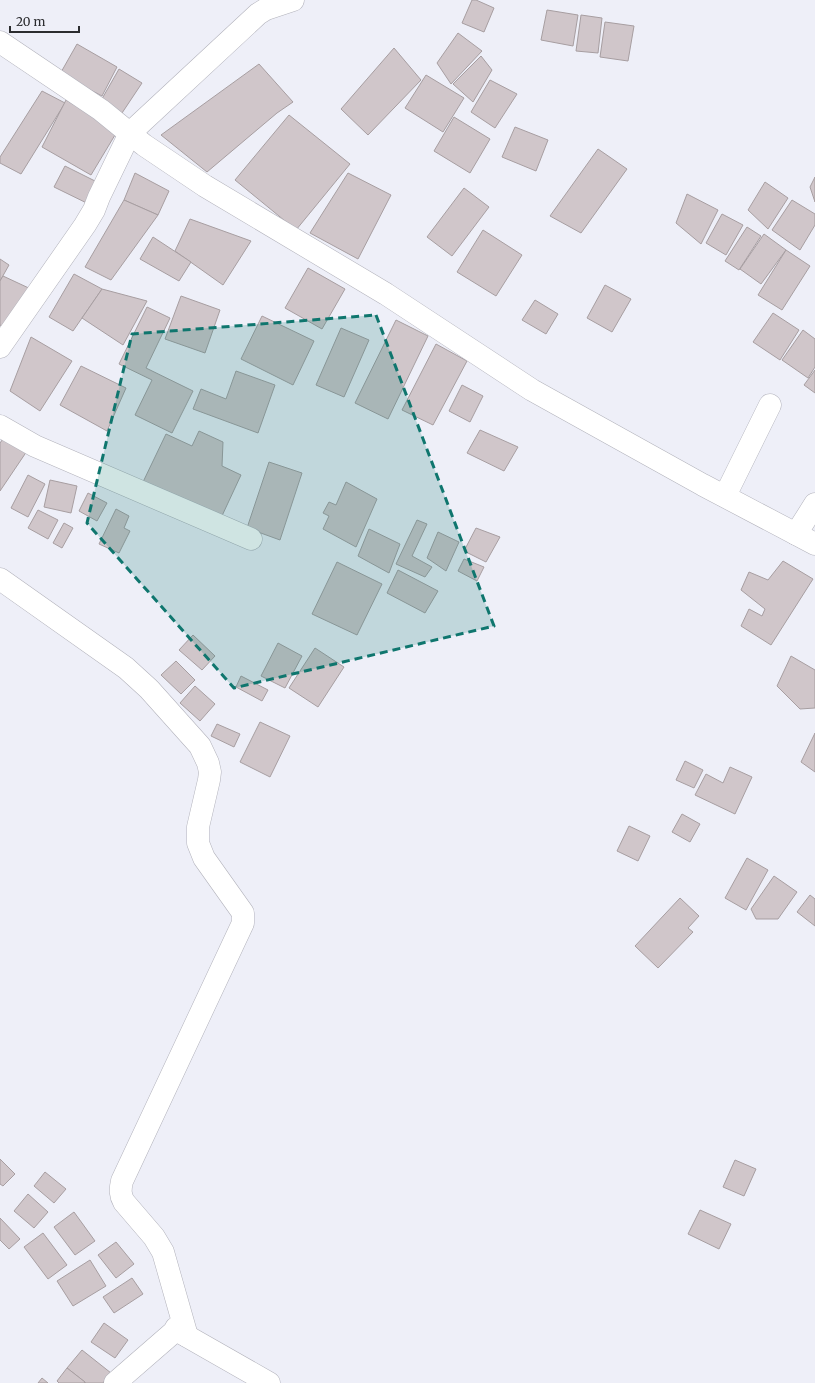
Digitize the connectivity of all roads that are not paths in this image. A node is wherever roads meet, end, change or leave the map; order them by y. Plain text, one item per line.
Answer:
1 (293, 0) edge
2 (0, 42) edge
3 (130, 134) junction
4 (0, 347) edge
5 (770, 405) dead end
6 (0, 426) edge
7 (724, 496) junction
8 (815, 504) edge
9 (796, 534) junction
10 (251, 539) dead end
11 (815, 544) edge
12 (0, 579) edge
13 (182, 1333) junction
14 (115, 1383) edge
15 (270, 1383) edge

1 - 3 street
2 - 3 street
3 - 4 street
3 - 7 street
5 - 7 street
6 - 10 street
7 - 9 street
8 - 9 street
9 - 11 street
12 - 13 street
13 - 14 street
13 - 15 street

